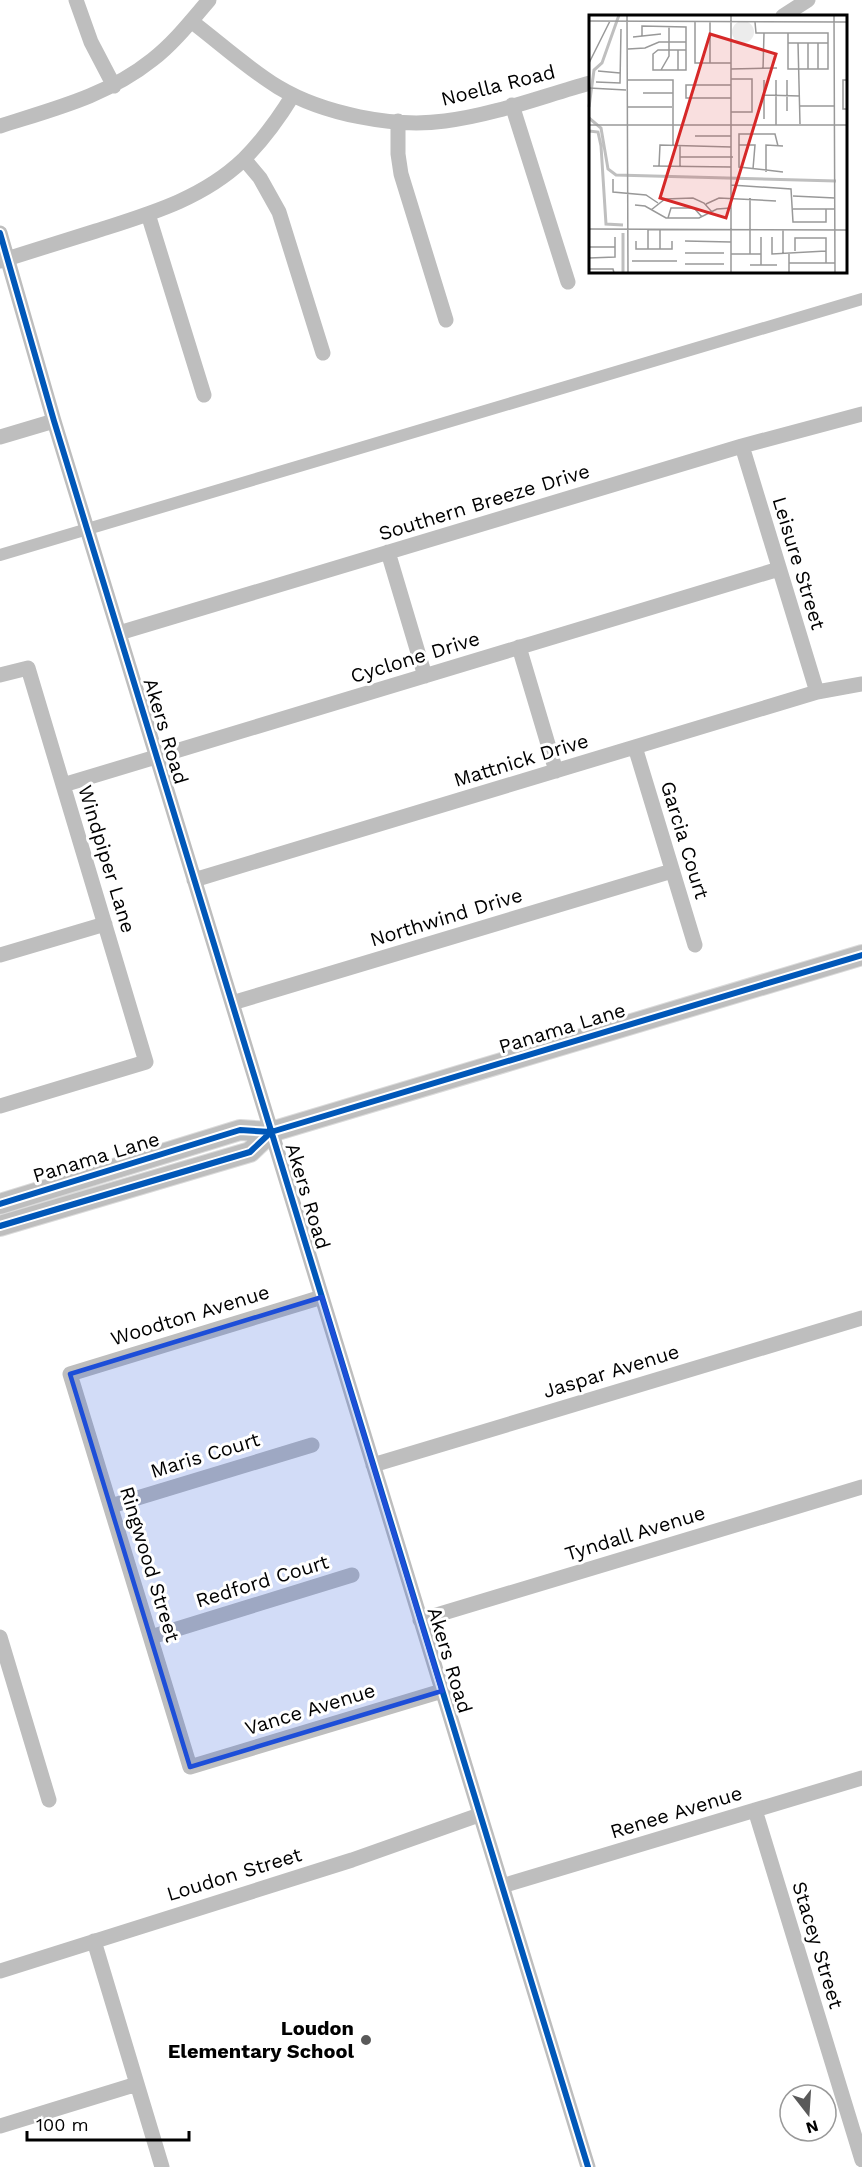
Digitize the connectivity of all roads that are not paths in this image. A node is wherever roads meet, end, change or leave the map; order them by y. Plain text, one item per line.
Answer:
1 (76, 0) edge
2 (209, 0) edge
3 (808, 0) edge
4 (785, 15) edge
5 (191, 21) junction
6 (589, 84) edge
7 (114, 86) junction
8 (293, 95) junction
9 (512, 105) junction
10 (398, 121) junction
11 (0, 126) edge
12 (244, 159) junction
13 (148, 214) junction
14 (0, 233) edge
15 (4, 260) edge
16 (568, 282) dead end
17 (446, 320) dead end
18 (323, 352) dead end
19 (204, 395) dead end
20 (862, 414) edge
21 (54, 421) junction
22 (0, 437) edge
23 (742, 446) junction
24 (388, 552) junction
25 (779, 569) junction
26 (119, 633) junction
27 (519, 647) junction
28 (0, 675) edge
29 (425, 676) junction
30 (862, 684) edge
31 (817, 692) junction
32 (635, 747) junction
33 (156, 757) junction
34 (556, 771) junction
35 (63, 785) junction
36 (672, 871) junction
37 (194, 880) junction
38 (105, 924) junction
39 (695, 945) dead end
40 (0, 955) edge
41 (862, 955) edge
42 (232, 1003) junction
43 (0, 1106) edge
44 (271, 1132) junction
45 (0, 1204) edge
46 (0, 1226) edge
47 (322, 1297) junction
48 (862, 1318) edge
49 (70, 1374) joint
50 (312, 1444) dead end
51 (373, 1465) junction
52 (862, 1487) edge
53 (111, 1506) junction
54 (352, 1575) dead end
55 (420, 1620) junction
56 (0, 1637) edge
57 (151, 1637) junction
58 (442, 1690) junction
59 (190, 1767) joint
60 (862, 1779) edge
61 (49, 1800) dead end
62 (755, 1810) junction
63 (479, 1815) junction
64 (502, 1886) junction
65 (94, 1941) junction
66 (0, 1971) edge
67 (137, 2084) junction
68 (0, 2126) edge
69 (862, 2160) edge
70 (162, 2167) edge
71 (588, 2167) edge

1 - 7 street
2 - 5 street
3 - 4 street
5 - 7 street
5 - 8 street, Noella Road
6 - 9 street, Noella Road
7 - 11 street
8 - 10 street, Noella Road
8 - 12 street
9 - 10 street, Noella Road
9 - 16 street
10 - 17 street
12 - 13 street
12 - 18 street
13 - 15 street
13 - 19 street
14 - 15 street, Akers Road
15 - 21 street, Akers Road
20 - 23 street, Southern Breeze Drive
21 - 22 street
21 - 26 street, Akers Road
23 - 24 street, Southern Breeze Drive
23 - 25 street, Leisure Street
24 - 26 street, Southern Breeze Drive
24 - 29 street
25 - 27 street, Cyclone Drive
25 - 31 street, Leisure Street
26 - 33 street, Akers Road
27 - 29 street, Cyclone Drive
27 - 34 street
28 - 35 street, Windpiper Lane
29 - 33 street, Cyclone Drive
30 - 31 street, Mattnick Drive
31 - 32 street, Mattnick Drive
32 - 34 street, Mattnick Drive
32 - 36 street, Garcia Court
33 - 35 street, Cyclone Drive
33 - 37 street, Akers Road
34 - 37 street, Mattnick Drive
35 - 38 street, Windpiper Lane
36 - 39 street, Garcia Court
36 - 42 street, Northwind Drive
37 - 42 street, Akers Road
38 - 40 street
38 - 43 street, Windpiper Lane
41 - 44 main road, Panama Lane
42 - 44 street, Akers Road
44 - 45 main road, Panama Lane
44 - 46 main road, Panama Lane
44 - 47 street, Akers Road
47 - 49 street, Woodton Avenue
47 - 51 street, Akers Road
48 - 51 street, Jaspar Avenue
49 - 53 street, Ringwood Street
50 - 53 street, Maris Court
51 - 55 street, Akers Road
52 - 55 street, Tyndall Avenue
53 - 57 street, Ringwood Street
54 - 57 street, Redford Court
55 - 58 street, Akers Road
56 - 61 street
57 - 59 street, Ringwood Street
58 - 59 street, Vance Avenue
58 - 63 street, Akers Road
60 - 62 street, Renee Avenue
62 - 64 street, Renee Avenue
62 - 69 street, Stacey Street
63 - 64 street, Akers Road
63 - 65 street, Loudon Street
64 - 71 street, Akers Road
65 - 66 street, Loudon Street
65 - 67 street
67 - 68 street
67 - 70 street

